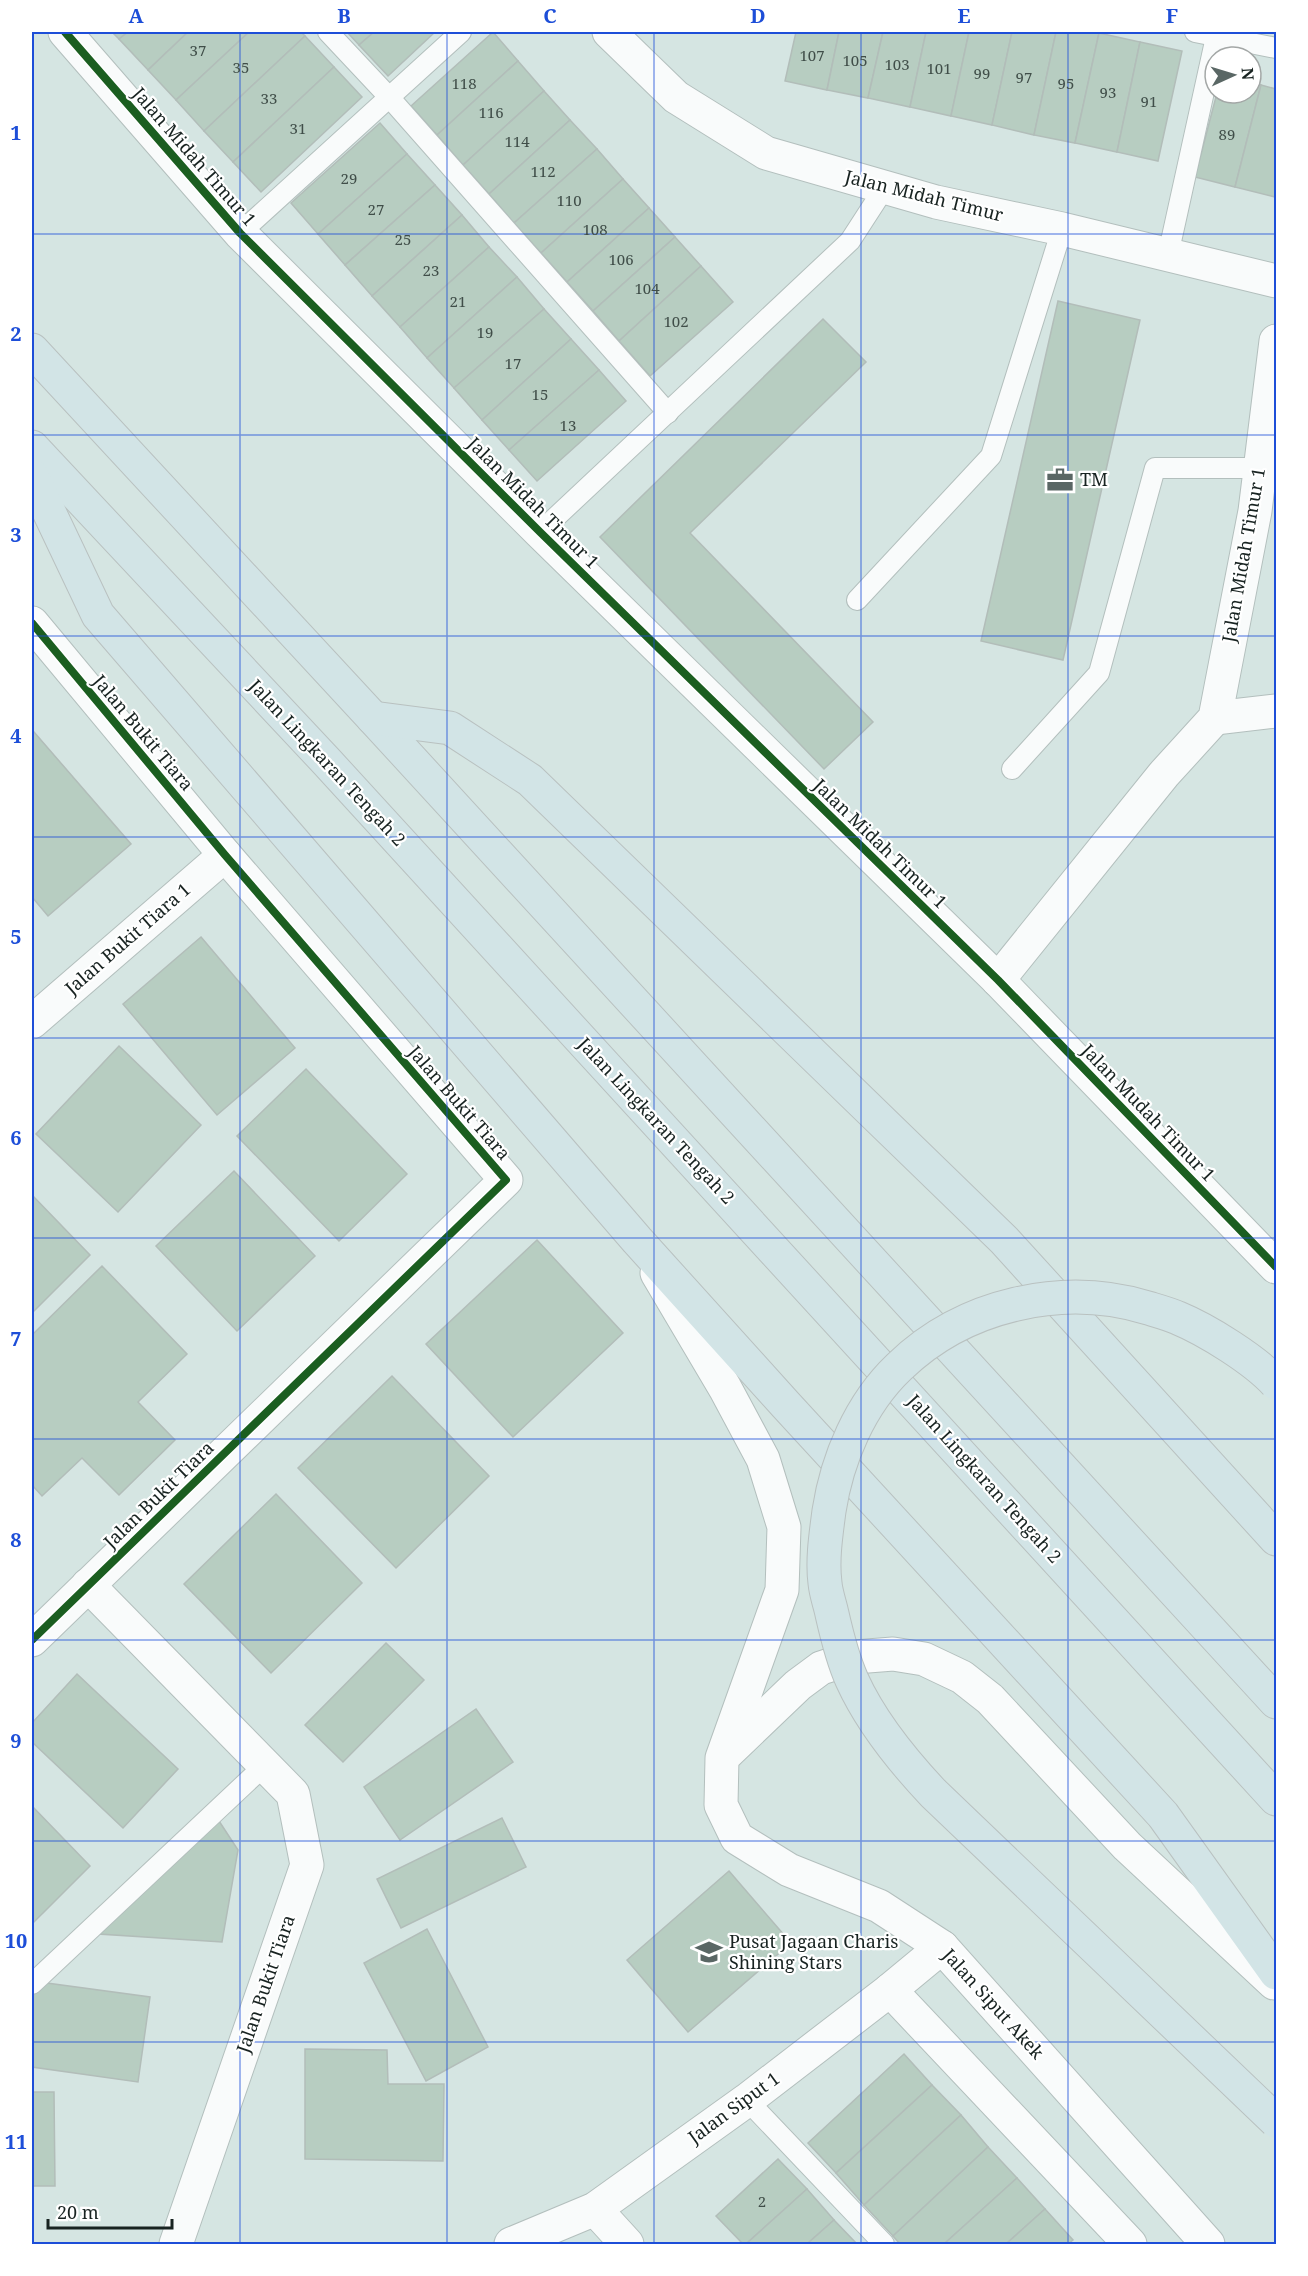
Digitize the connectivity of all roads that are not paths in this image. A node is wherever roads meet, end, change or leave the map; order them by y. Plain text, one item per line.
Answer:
1 (65, 32) edge
2 (328, 32) edge
3 (461, 32) edge
4 (609, 32) edge
5 (1195, 32) edge
6 (1216, 37) junction
7 (1276, 48) edge
8 (389, 97) junction
9 (885, 187) junction
10 (1062, 229) junction
11 (240, 233) junction
12 (1168, 255) junction
13 (1276, 281) edge
14 (1276, 341) edge
15 (32, 350) edge
16 (668, 413) junction
17 (32, 447) edge
18 (1260, 468) junction
19 (32, 476) edge
20 (1266, 510) edge
21 (540, 532) junction
22 (857, 600) dead end
23 (32, 623) edge
24 (1276, 711) edge
25 (374, 718) junction
26 (1215, 718) junction
27 (1012, 769) dead end
28 (225, 855) junction
29 (998, 980) junction
30 (32, 1022) edge
31 (637, 1240) junction
32 (1276, 1267) edge
33 (1276, 1383) edge
34 (1276, 1539) edge
35 (88, 1585) junction
36 (32, 1640) edge
37 (1276, 1702) edge
38 (722, 1758) junction
39 (265, 1765) junction
40 (1276, 1799) edge
41 (942, 1947) junction
42 (1276, 1973) edge
43 (32, 1984) edge
44 (1276, 1986) edge
45 (890, 1990) junction
46 (747, 2100) junction
47 (1276, 2121) edge
48 (595, 2209) junction
49 (176, 2244) edge
50 (511, 2244) edge
51 (627, 2244) edge
52 (884, 2244) edge
53 (1130, 2244) edge
54 (1208, 2244) edge

1 - 11 street, Jalan Midah Timur 1
2 - 8 lane
3 - 8 lane
4 - 9 street, Jalan Midah Timur
5 - 6 lane
6 - 7 lane
6 - 12 lane
8 - 11 lane
8 - 16 lane
9 - 10 street, Jalan Midah Timur
9 - 16 lane
10 - 12 street, Jalan Midah Timur
10 - 22 lane
11 - 21 street, Jalan Midah Timur 1
12 - 13 street, Jalan Midah Timur
14 - 18 street, Jalan Midah Timur 1
15 - 25 highway
16 - 21 lane
17 - 40 highway, Jalan Lingkaran Tengah 2
18 - 20 street, Jalan Midah Timur 1
18 - 27 lane
19 - 31 highway
20 - 26 street, Jalan Midah Timur 1
21 - 29 street, Jalan Midah Timur 1
23 - 28 street, Jalan Bukit Tiara
24 - 26 street
25 - 34 highway
25 - 37 highway
26 - 29 street
28 - 30 street, Jalan Bukit Tiara 1
28 - 35 street, Jalan Bukit Tiara
29 - 32 street, Jalan Mudah Timur 1
31 - 38 street, Jalan Siput Akek
31 - 42 highway
33 - 47 highway, bridge
35 - 36 street, Jalan Bukit Tiara
35 - 39 street, Jalan Bukit Tiara
38 - 41 street, Jalan Siput Akek
38 - 44 street
39 - 43 lane
39 - 49 street, Jalan Bukit Tiara
41 - 45 street, Jalan Siput 1
41 - 54 street, Jalan Siput Akek
45 - 46 street, Jalan Siput 1
45 - 53 street
46 - 48 street, Jalan Siput 1
46 - 52 lane
48 - 50 street, Jalan Siput 1
48 - 51 street

